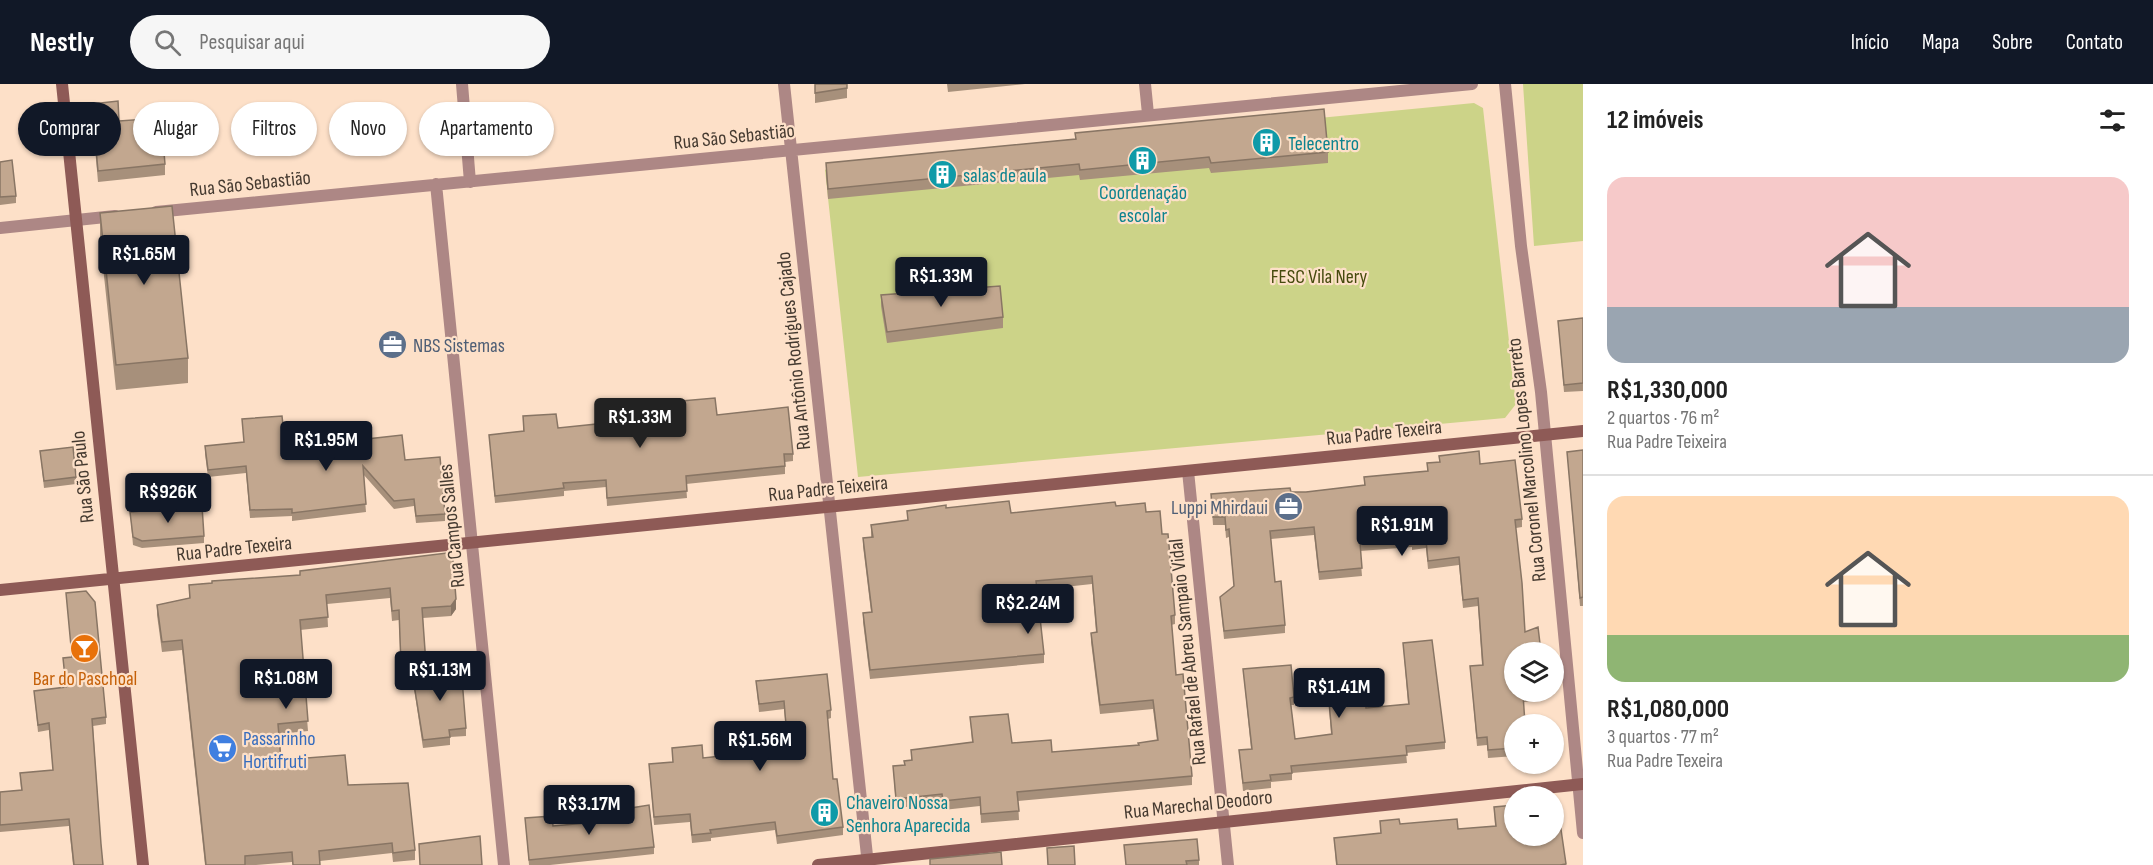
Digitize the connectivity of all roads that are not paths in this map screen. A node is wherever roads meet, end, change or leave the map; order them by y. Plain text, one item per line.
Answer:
1 (62, 84) edge
2 (462, 84) edge
3 (784, 84) edge
4 (1145, 84) edge
5 (1472, 84) edge
6 (1505, 84) edge
7 (1148, 114) junction
8 (792, 150) junction
9 (470, 182) junction
10 (436, 184) junction
11 (76, 220) junction
12 (0, 228) edge
13 (1583, 431) edge
14 (1545, 436) junction
15 (1188, 471) junction
16 (830, 508) junction
17 (472, 544) junction
18 (112, 579) junction
19 (0, 590) edge
20 (1580, 784) edge
21 (1223, 821) junction
22 (1583, 832) edge
23 (868, 862) edge
24 (143, 865) edge
25 (504, 865) edge
26 (818, 865) edge
27 (1228, 865) edge

1 - 11 main road, Rua São Paulo
2 - 9 street
3 - 8 street, Rua Antônio Rodrigues Cajado
4 - 7 street
5 - 7 street, Rua São Sebastião
6 - 14 street, Rua Coronel Marcolino Lopes Barreto
7 - 8 street, Rua São Sebastião
8 - 9 street, Rua São Sebastião
8 - 16 street, Rua Antônio Rodrigues Cajado
9 - 10 street, Rua São Sebastião
10 - 11 street, Rua São Sebastião
10 - 17 street, Rua Campos Salles
11 - 12 street, Rua São Sebastião
11 - 18 main road, Rua São Paulo
13 - 14 main road, Rua Padre Texeira
14 - 15 main road, Rua Padre Texeira
14 - 20 street, Rua Coronel Marcolino Lopes Barreto
15 - 16 main road, Rua Padre Teixeira
15 - 21 street, Rua Rafael de Abreu Sampaio Vidal
16 - 17 main road, Rua Padre Teixeira
16 - 23 street, Rua Antônio Rodrigues Cajado
17 - 18 main road, Rua Padre Texeira
17 - 25 street, Rua Campos Salles
18 - 19 main road, Rua Padre Texeira
18 - 24 main road, Rua São Paulo
20 - 21 main road, Rua Marechal Deodoro
20 - 22 street, Rua Coronel Marcolino Lopes Barreto
21 - 23 main road, Rua Marechal Deodoro
21 - 27 street, Rua Rafael de Abreu Sampaio Vidal
23 - 26 main road, Rua Marechal Deodoro

